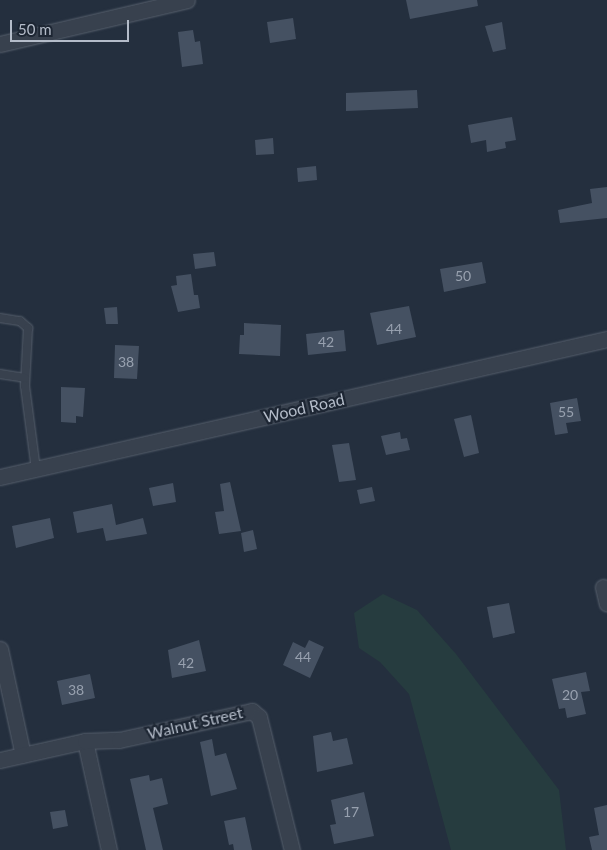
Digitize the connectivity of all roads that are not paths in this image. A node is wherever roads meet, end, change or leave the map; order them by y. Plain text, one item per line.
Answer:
1 (187, 0) edge
2 (0, 44) edge
3 (0, 318) edge
4 (607, 339) edge
5 (0, 374) edge
6 (25, 378) junction
7 (36, 469) junction
8 (0, 477) edge
9 (603, 587) dead end
10 (607, 604) edge
11 (0, 649) edge
12 (85, 741) junction
13 (23, 755) junction
14 (0, 760) edge
15 (109, 850) edge
16 (292, 850) edge

1 - 2 street
3 - 6 lane
4 - 7 street, Wood Road
5 - 6 lane
6 - 7 lane
7 - 8 street, Wood Road
9 - 10 street
11 - 13 street
12 - 13 street, Walnut Street
12 - 15 street
12 - 16 street, Walnut Street
13 - 14 street, Walnut Street

